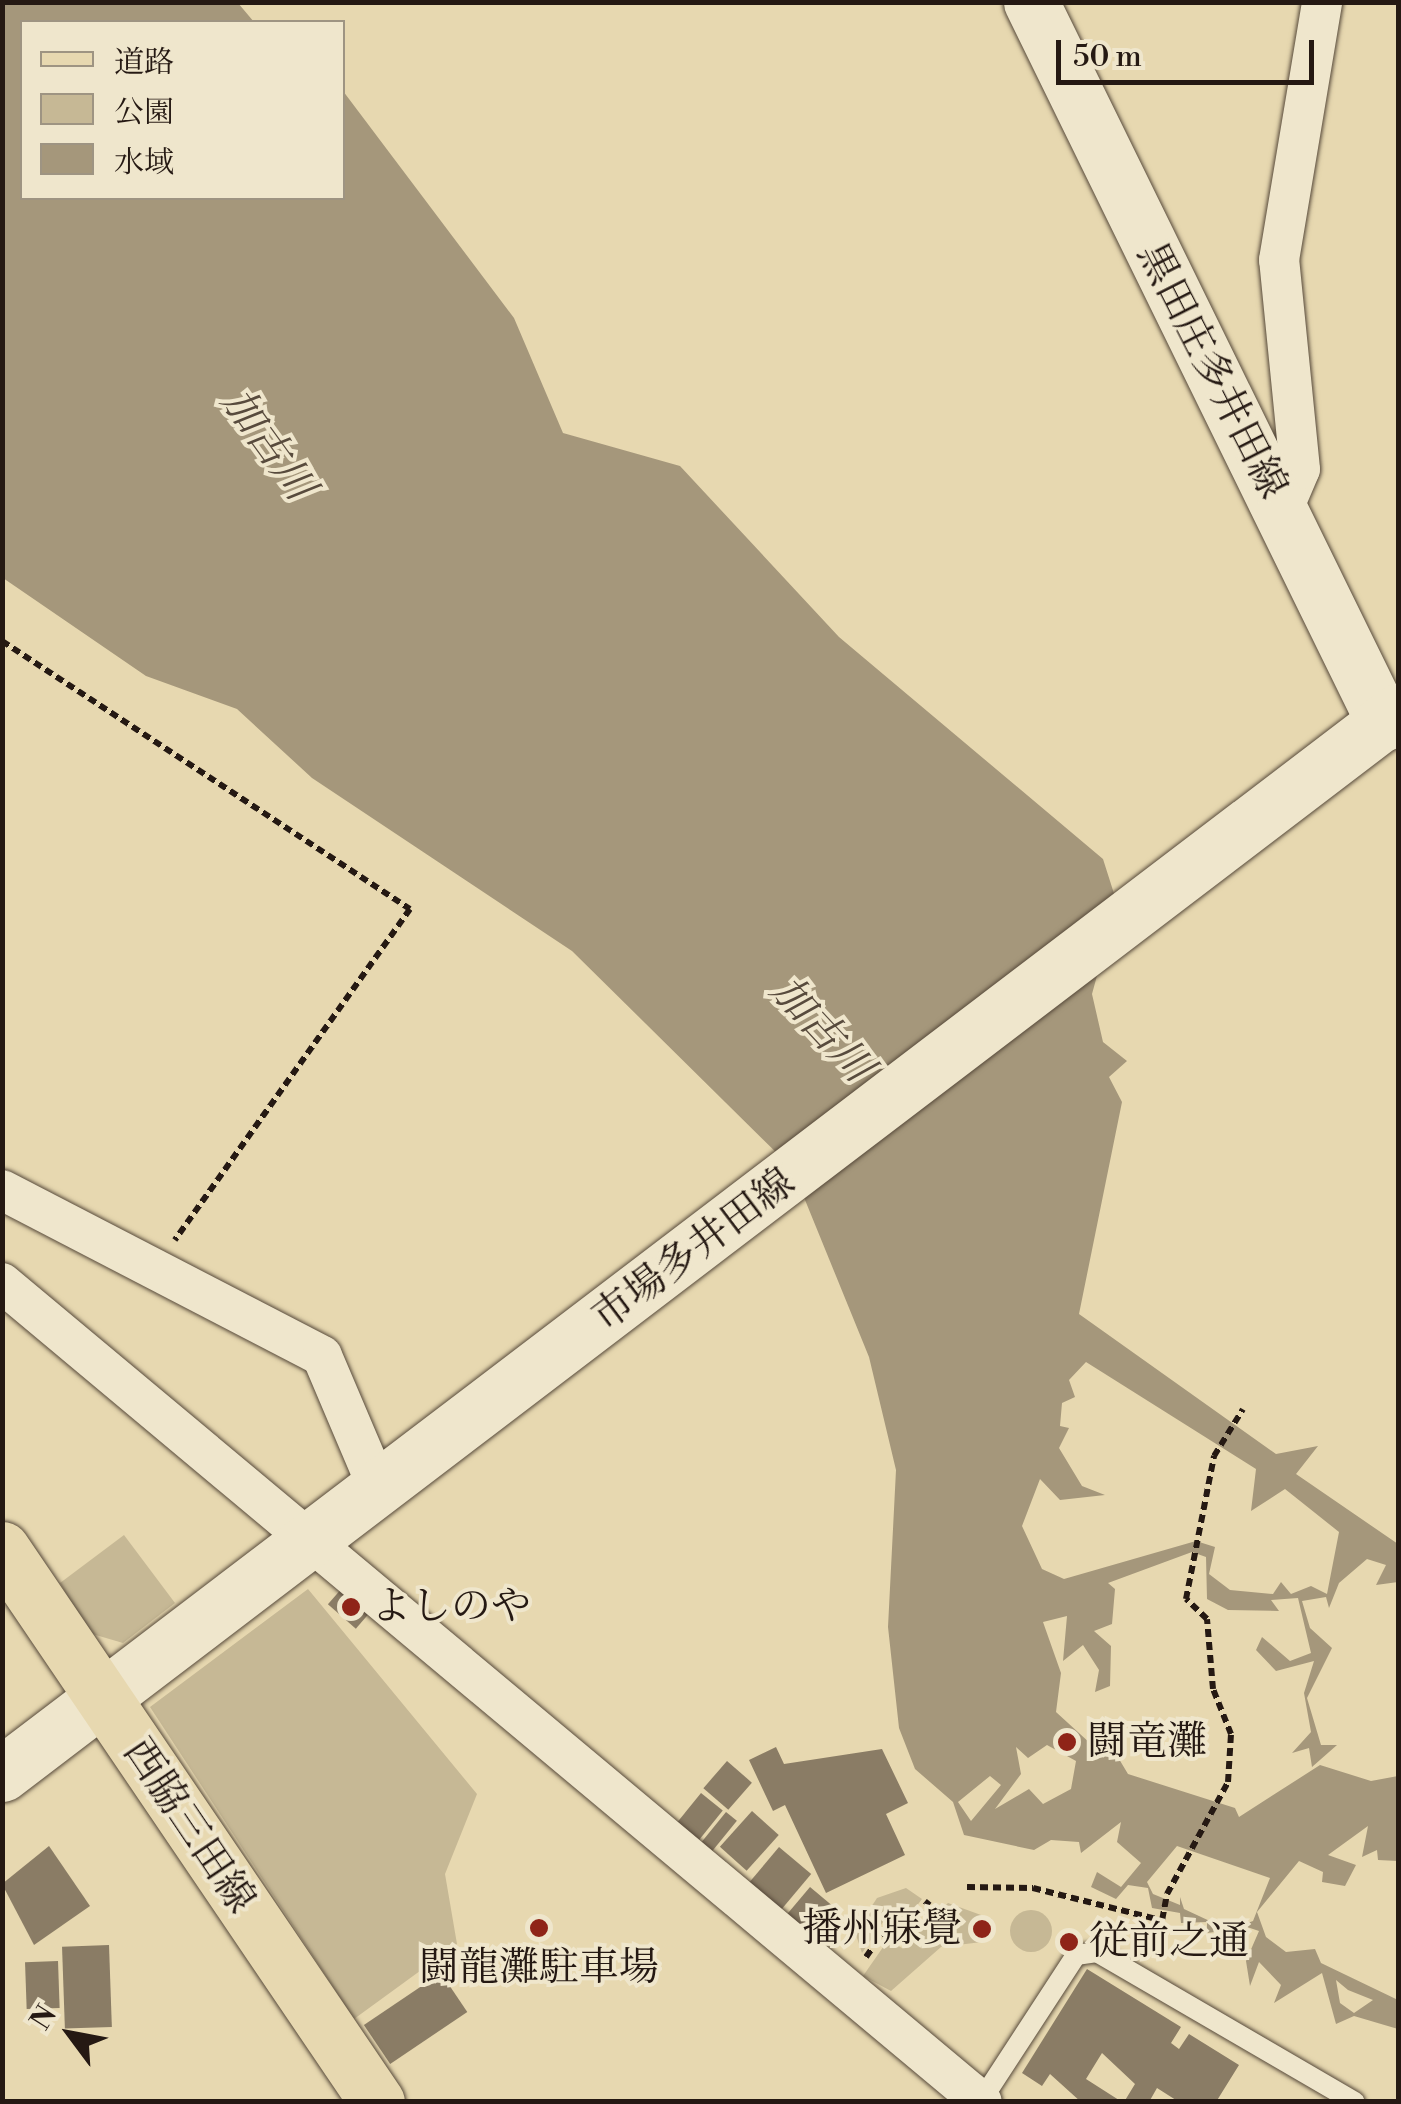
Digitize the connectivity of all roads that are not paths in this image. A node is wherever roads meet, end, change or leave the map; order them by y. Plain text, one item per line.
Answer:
1 (1032, 2) edge
2 (1322, 2) edge
3 (1283, 508) junction
4 (1394, 730) edge
5 (2, 1190) edge
6 (2, 1283) edge
7 (378, 1488) junction
8 (310, 1539) junction
9 (2, 1549) edge
10 (102, 1699) junction
11 (2, 1774) edge
12 (982, 2101) edge
13 (377, 2102) edge
14 (1356, 2102) edge

1 - 3 main road, 黒田庄多井田線
2 - 3 street
3 - 4 main road, 黒田庄多井田線
4 - 7 main road, 市場多井田線
5 - 7 street
6 - 8 street
7 - 8 main road, 市場多井田線
8 - 10 main road, 市場多井田線
8 - 12 street
9 - 10 main road, 西脇三田線
10 - 11 main road, 市場多井田線
10 - 13 main road, 西脇三田線
12 - 14 lane

